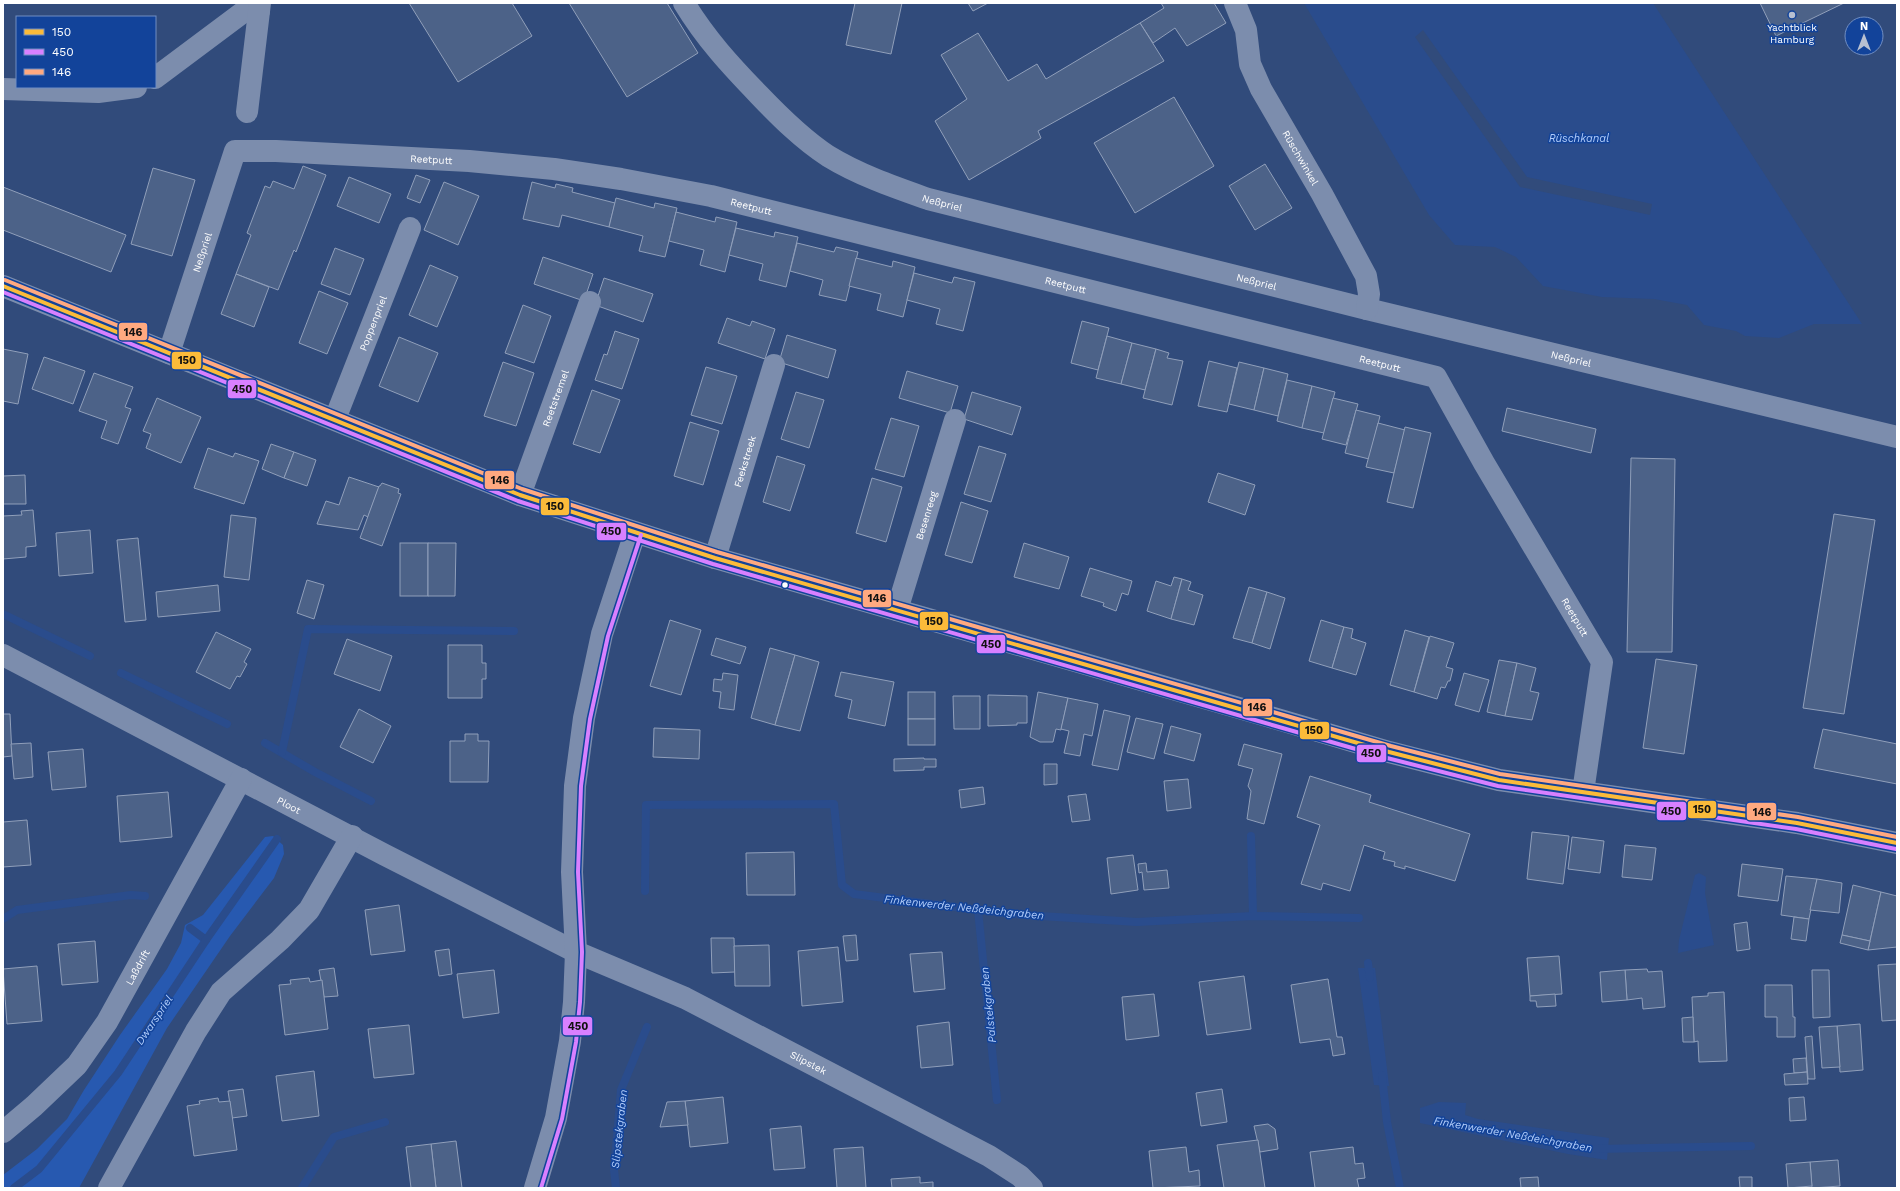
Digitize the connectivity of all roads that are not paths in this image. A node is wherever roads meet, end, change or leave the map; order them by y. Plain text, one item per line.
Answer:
1 (684, 3) edge
2 (1235, 3) edge
3 (259, 7) edge
4 (156, 77) edge
5 (128, 88) edge
6 (3, 89) edge
7 (247, 112) dead end
8 (235, 151) joint
9 (410, 228) dead end
10 (3, 286) edge
11 (590, 302) dead end
12 (1367, 309) junction
13 (169, 354) junction
14 (774, 365) dead end
15 (335, 419) junction
16 (955, 420) dead end
17 (1897, 437) edge
18 (520, 495) junction
19 (635, 533) junction
20 (715, 558) junction
21 (897, 610) junction
22 (3, 655) edge
23 (241, 779) junction
24 (1583, 792) junction
25 (352, 836) junction
26 (1897, 843) edge
27 (576, 952) junction
28 (3, 1132) edge
29 (109, 1188) edge
30 (534, 1188) edge
31 (1032, 1188) edge

1 - 12 street, Neßpriel
2 - 12 street, Rüschwinkel
3 - 4 street
3 - 7 street
5 - 6 street
8 - 13 street, Neßpriel
8 - 24 street, Reetputt
9 - 15 street, Poppenpriel
10 - 13 street
11 - 18 street, Reetstremel
12 - 17 street, Neßpriel
13 - 15 street
14 - 20 street, Feekstreek
15 - 18 street
16 - 21 street, Besenreeg
18 - 19 street
19 - 20 street
19 - 27 street
20 - 21 street
21 - 24 street
22 - 23 street, Ploot
23 - 25 street, Ploot
23 - 28 street, Laßdrift
24 - 26 street
25 - 27 street, Ploot
25 - 29 street
27 - 30 street
27 - 31 street, Slipstek

